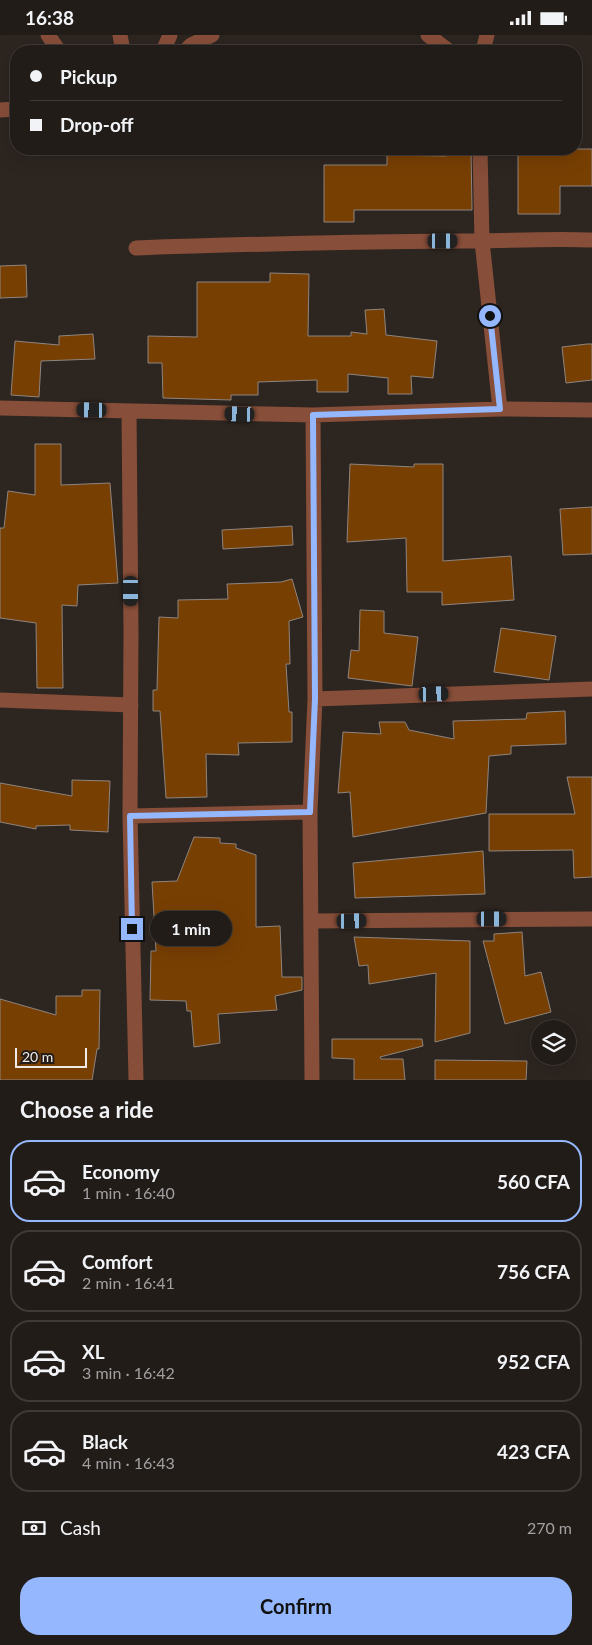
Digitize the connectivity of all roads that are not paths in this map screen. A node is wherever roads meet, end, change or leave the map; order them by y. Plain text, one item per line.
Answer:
1 (212, 35) edge
2 (428, 35) edge
3 (191, 45) edge
4 (441, 45) edge
5 (480, 155) edge
6 (592, 240) edge
7 (482, 241) junction
8 (136, 248) dead end
9 (0, 408) edge
10 (500, 409) junction
11 (592, 410) edge
12 (129, 411) junction
13 (313, 415) junction
14 (592, 689) edge
15 (315, 699) junction
16 (0, 700) edge
17 (131, 705) junction
18 (310, 812) junction
19 (130, 816) junction
20 (592, 919) edge
21 (312, 921) junction
22 (136, 1080) edge
23 (312, 1080) edge

1 - 3 street
2 - 4 street
5 - 7 street
6 - 7 street
7 - 8 street
7 - 10 street
9 - 12 street
10 - 11 street
10 - 13 street
12 - 13 street
12 - 17 street
13 - 15 street
14 - 15 street
15 - 18 street
16 - 17 street
17 - 19 street
18 - 19 street
18 - 21 street
19 - 22 street
20 - 21 street
21 - 23 street

